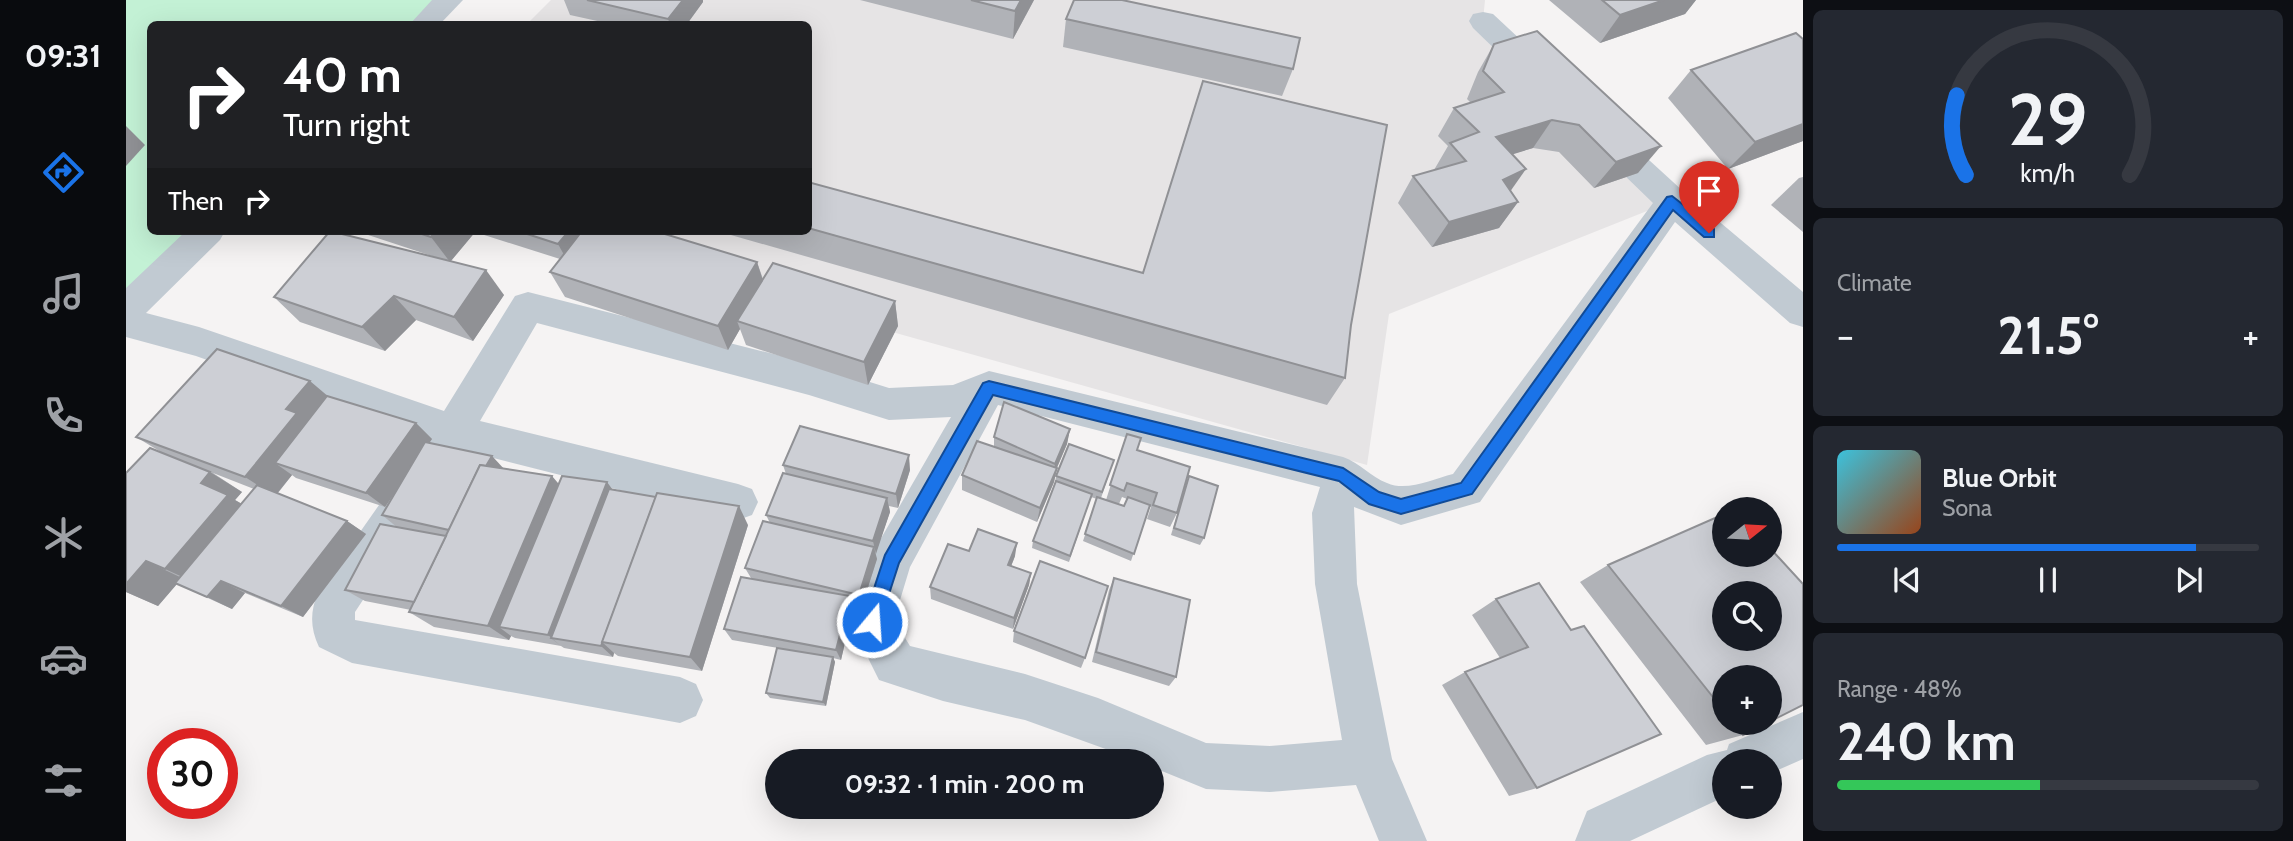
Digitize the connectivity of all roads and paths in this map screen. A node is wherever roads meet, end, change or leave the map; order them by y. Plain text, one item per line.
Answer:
1 (449, 0) edge
2 (427, 21) edge
3 (1483, 21) dead end
4 (1672, 201) junction
5 (204, 235) edge
6 (126, 310) edge
7 (1803, 313) edge
8 (126, 322) edge
9 (989, 387) junction
10 (453, 431) junction
11 (1343, 475) junction
12 (738, 502) dead end
13 (680, 700) dead end
14 (1803, 735) edge
15 (1772, 749) edge
16 (1369, 761) junction
17 (1712, 778) edge
18 (1403, 841) edge
19 (1599, 841) edge

1 - 2 street
3 - 4 street
4 - 7 street
4 - 11 street
5 - 6 street
8 - 10 street
9 - 10 street
9 - 11 street
9 - 16 street
10 - 12 street
10 - 13 street
11 - 16 street
14 - 15 street
16 - 18 street
17 - 19 street

